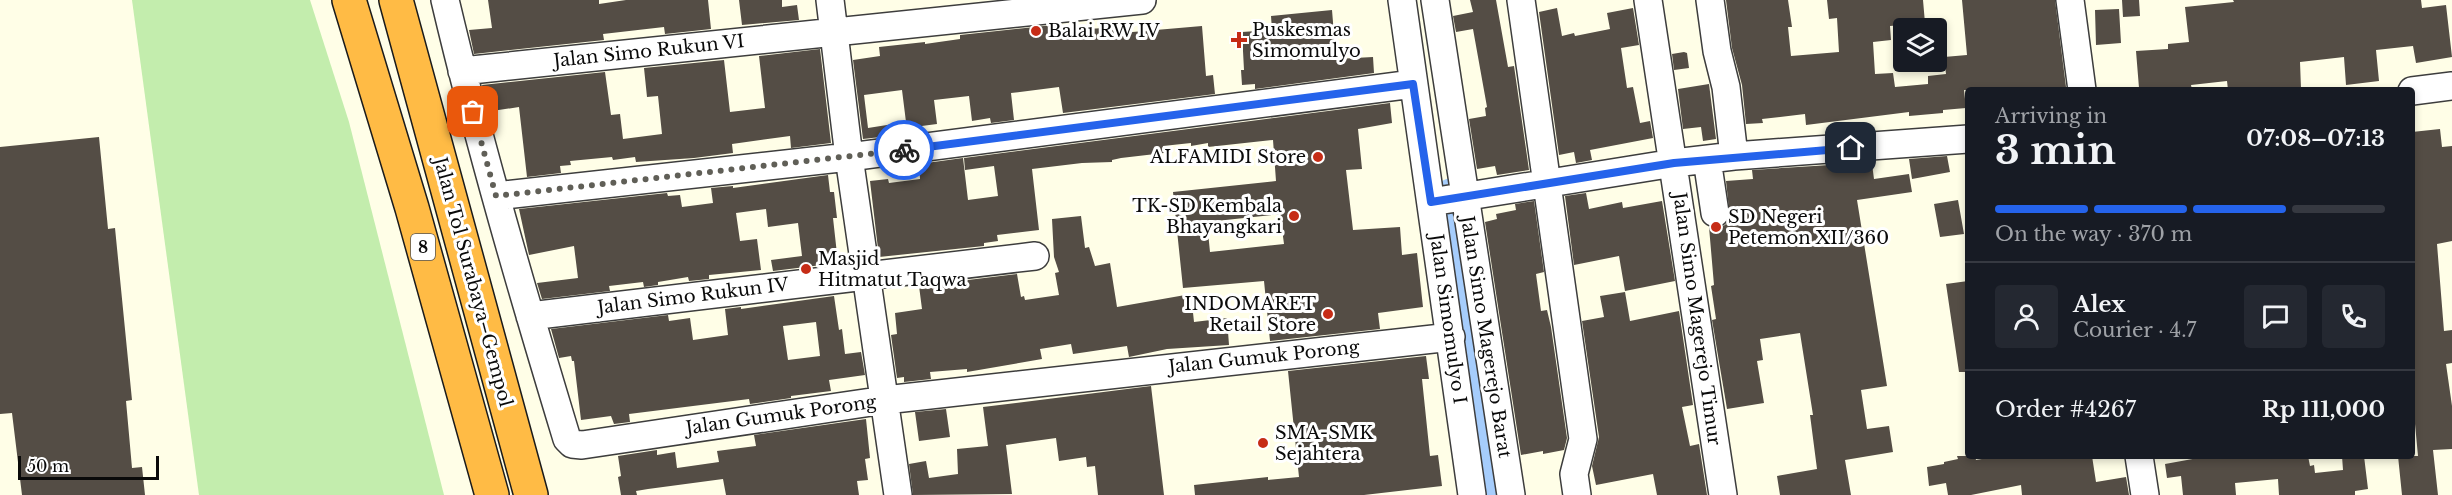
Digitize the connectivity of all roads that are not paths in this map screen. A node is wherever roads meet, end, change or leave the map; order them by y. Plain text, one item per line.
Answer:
1 (349, 0) edge
2 (396, 0) edge
3 (445, 0) edge
4 (830, 0) edge
5 (1142, 0) edge
6 (1402, 0) edge
7 (1435, 0) edge
8 (1521, 0) edge
9 (1648, 0) edge
10 (1710, 0) edge
11 (2070, 0) edge
12 (835, 32) junction
13 (462, 70) junction
14 (1413, 84) junction
15 (2452, 86) edge
16 (2082, 87) edge
17 (2415, 91) edge
18 (1965, 139) edge
19 (1734, 156) junction
20 (849, 157) junction
21 (1707, 159) junction
22 (1674, 163) junction
23 (1546, 182) junction
24 (496, 196) junction
25 (1447, 199) junction
26 (1715, 213) dead end
27 (1035, 256) dead end
28 (866, 276) junction
29 (530, 316) junction
30 (1451, 337) junction
31 (885, 400) junction
32 (2139, 459) edge
33 (492, 495) edge
34 (531, 495) edge
35 (898, 495) edge
36 (1472, 495) edge
37 (1510, 495) edge
38 (1577, 495) edge
39 (1723, 495) edge
40 (2145, 495) edge

1 - 33 highway, Jalan Tol Surabaya–Gempol / 8
2 - 34 highway, Jalan Tol Surabaya–Gempol / 8
3 - 13 street, Jalan Gumuk Porong
4 - 12 street
5 - 12 street, Jalan Simo Rukun VI
6 - 14 street, Jalan Simomulyo I
7 - 25 street, Jalan Simo Magerejo Barat
8 - 23 street
9 - 22 street, Jalan Simo Magerejo Timur
10 - 19 street
11 - 16 street
12 - 13 street, Jalan Simo Rukun VI
12 - 20 street
13 - 24 street, Jalan Gumuk Porong
14 - 20 street
14 - 25 street, Jalan Simomulyo I
15 - 17 street
18 - 19 street
19 - 21 street
20 - 24 street
20 - 28 street
21 - 22 street
21 - 26 street
22 - 23 street
22 - 39 street, Jalan Simo Magerejo Timur
23 - 25 street
23 - 38 street
24 - 29 street, Jalan Gumuk Porong
25 - 30 street, Jalan Simomulyo I
25 - 37 street, Jalan Simo Magerejo Barat
27 - 28 street, Jalan Simo Rukun IV
28 - 29 street, Jalan Simo Rukun IV
28 - 31 street
29 - 31 street, Jalan Gumuk Porong
30 - 31 street, Jalan Gumuk Porong
30 - 36 street, Jalan Simomulyo I
31 - 35 street
32 - 40 street

